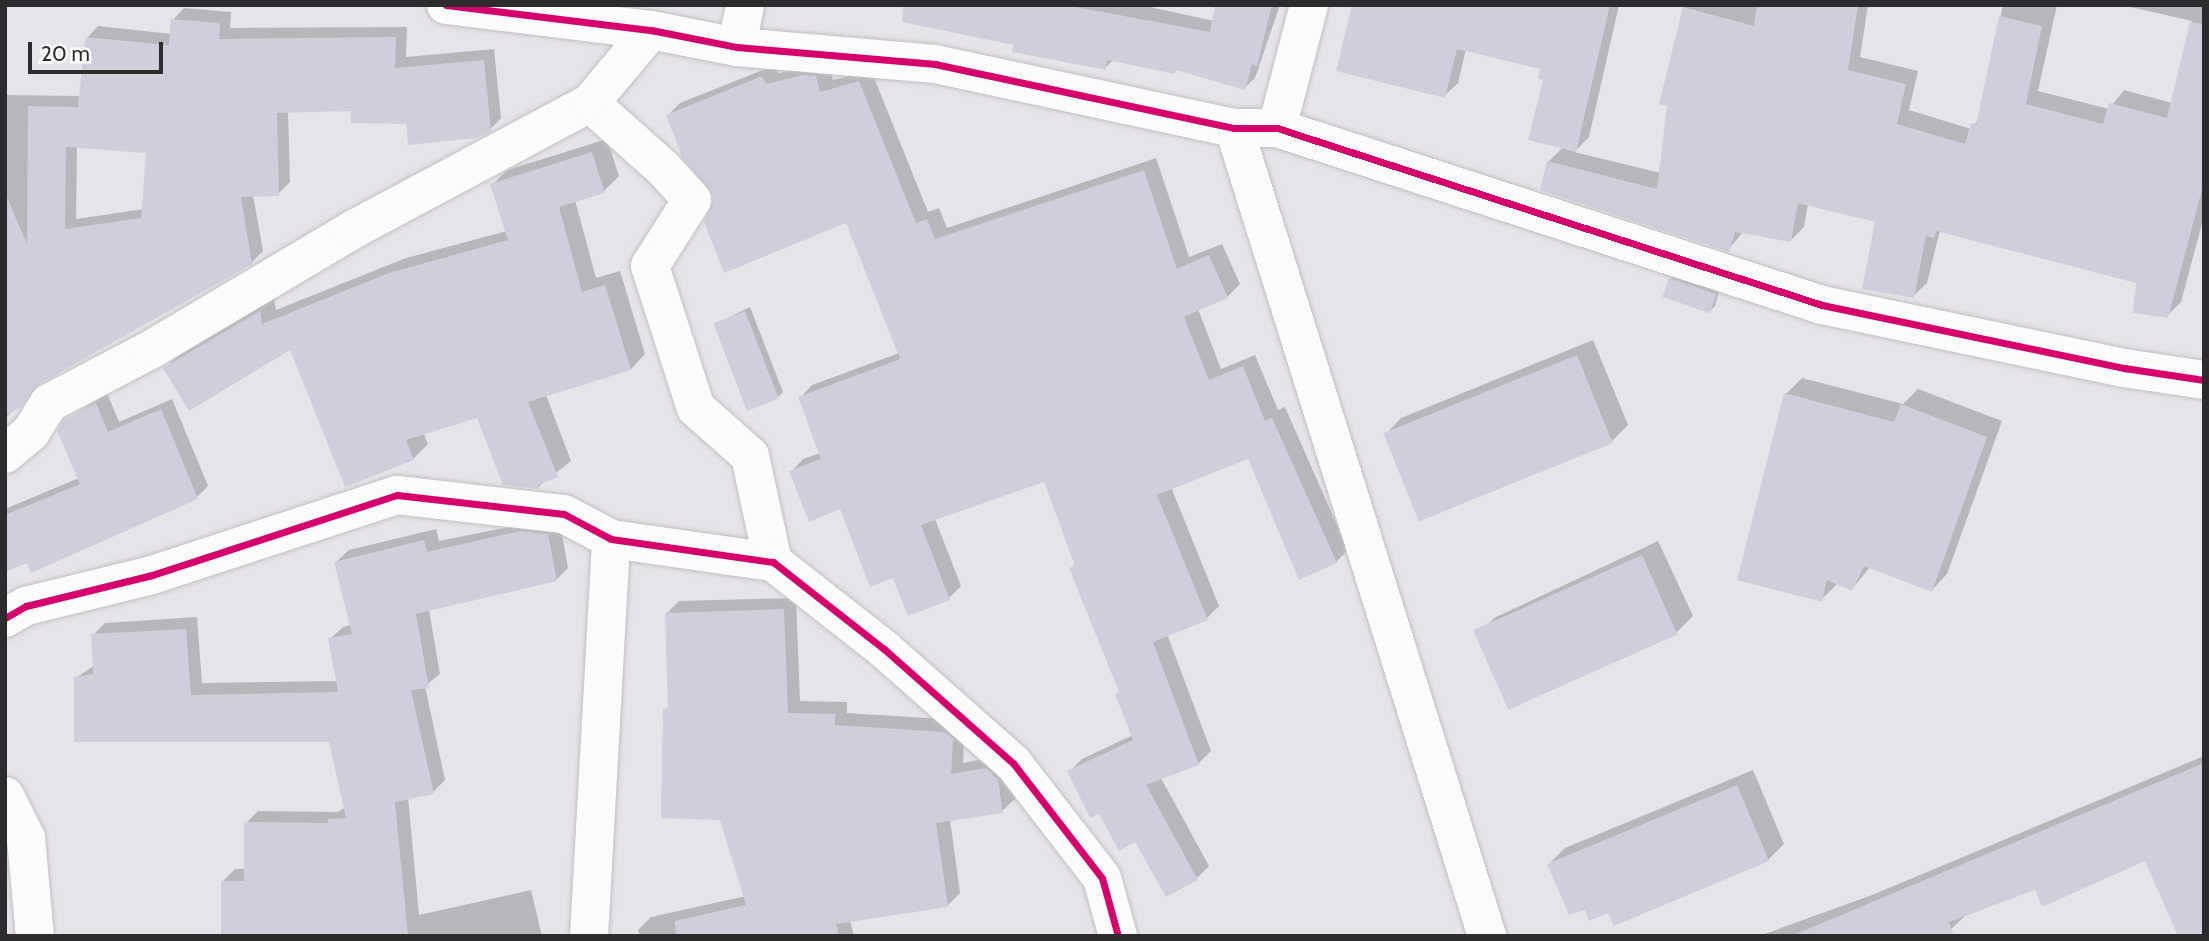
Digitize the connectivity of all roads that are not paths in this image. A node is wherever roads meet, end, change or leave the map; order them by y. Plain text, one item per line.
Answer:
1 (446, 5) edge
2 (745, 5) edge
3 (1310, 5) edge
4 (651, 30) junction
5 (737, 47) junction
6 (590, 103) junction
7 (1234, 128) junction
8 (1277, 128) junction
9 (2204, 380) edge
10 (5, 454) edge
11 (611, 538) junction
12 (773, 562) junction
13 (5, 618) edge
14 (5, 796) edge
15 (35, 936) edge
16 (589, 936) edge
17 (1118, 936) edge
18 (1487, 936) edge

1 - 4 street
2 - 5 street
3 - 8 street
4 - 5 street
4 - 6 street
5 - 7 street
6 - 10 street
6 - 12 street
7 - 8 street
7 - 18 street
8 - 9 street
11 - 12 street
11 - 13 street
11 - 16 street
12 - 17 street
14 - 15 street

